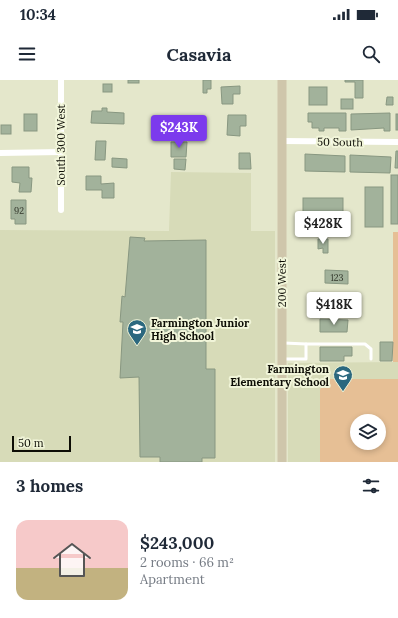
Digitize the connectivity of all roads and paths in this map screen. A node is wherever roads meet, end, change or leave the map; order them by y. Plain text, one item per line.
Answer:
1 (61, 80) edge
2 (282, 80) edge
3 (282, 141) junction
4 (398, 142) edge
5 (61, 152) junction
6 (0, 153) edge
7 (61, 210) dead end
8 (282, 343) junction
9 (306, 344) junction
10 (282, 359) junction
11 (371, 359) dead end
12 (282, 462) edge

1 - 5 street, South 300 West
2 - 3 main road, 200 West
3 - 4 street, 50 South
3 - 8 main road, 200 West
5 - 6 street
5 - 7 street, South 300 West
8 - 9 lane
8 - 10 main road, 200 West
9 - 10 lane
9 - 11 lane
10 - 12 main road, 200 West

